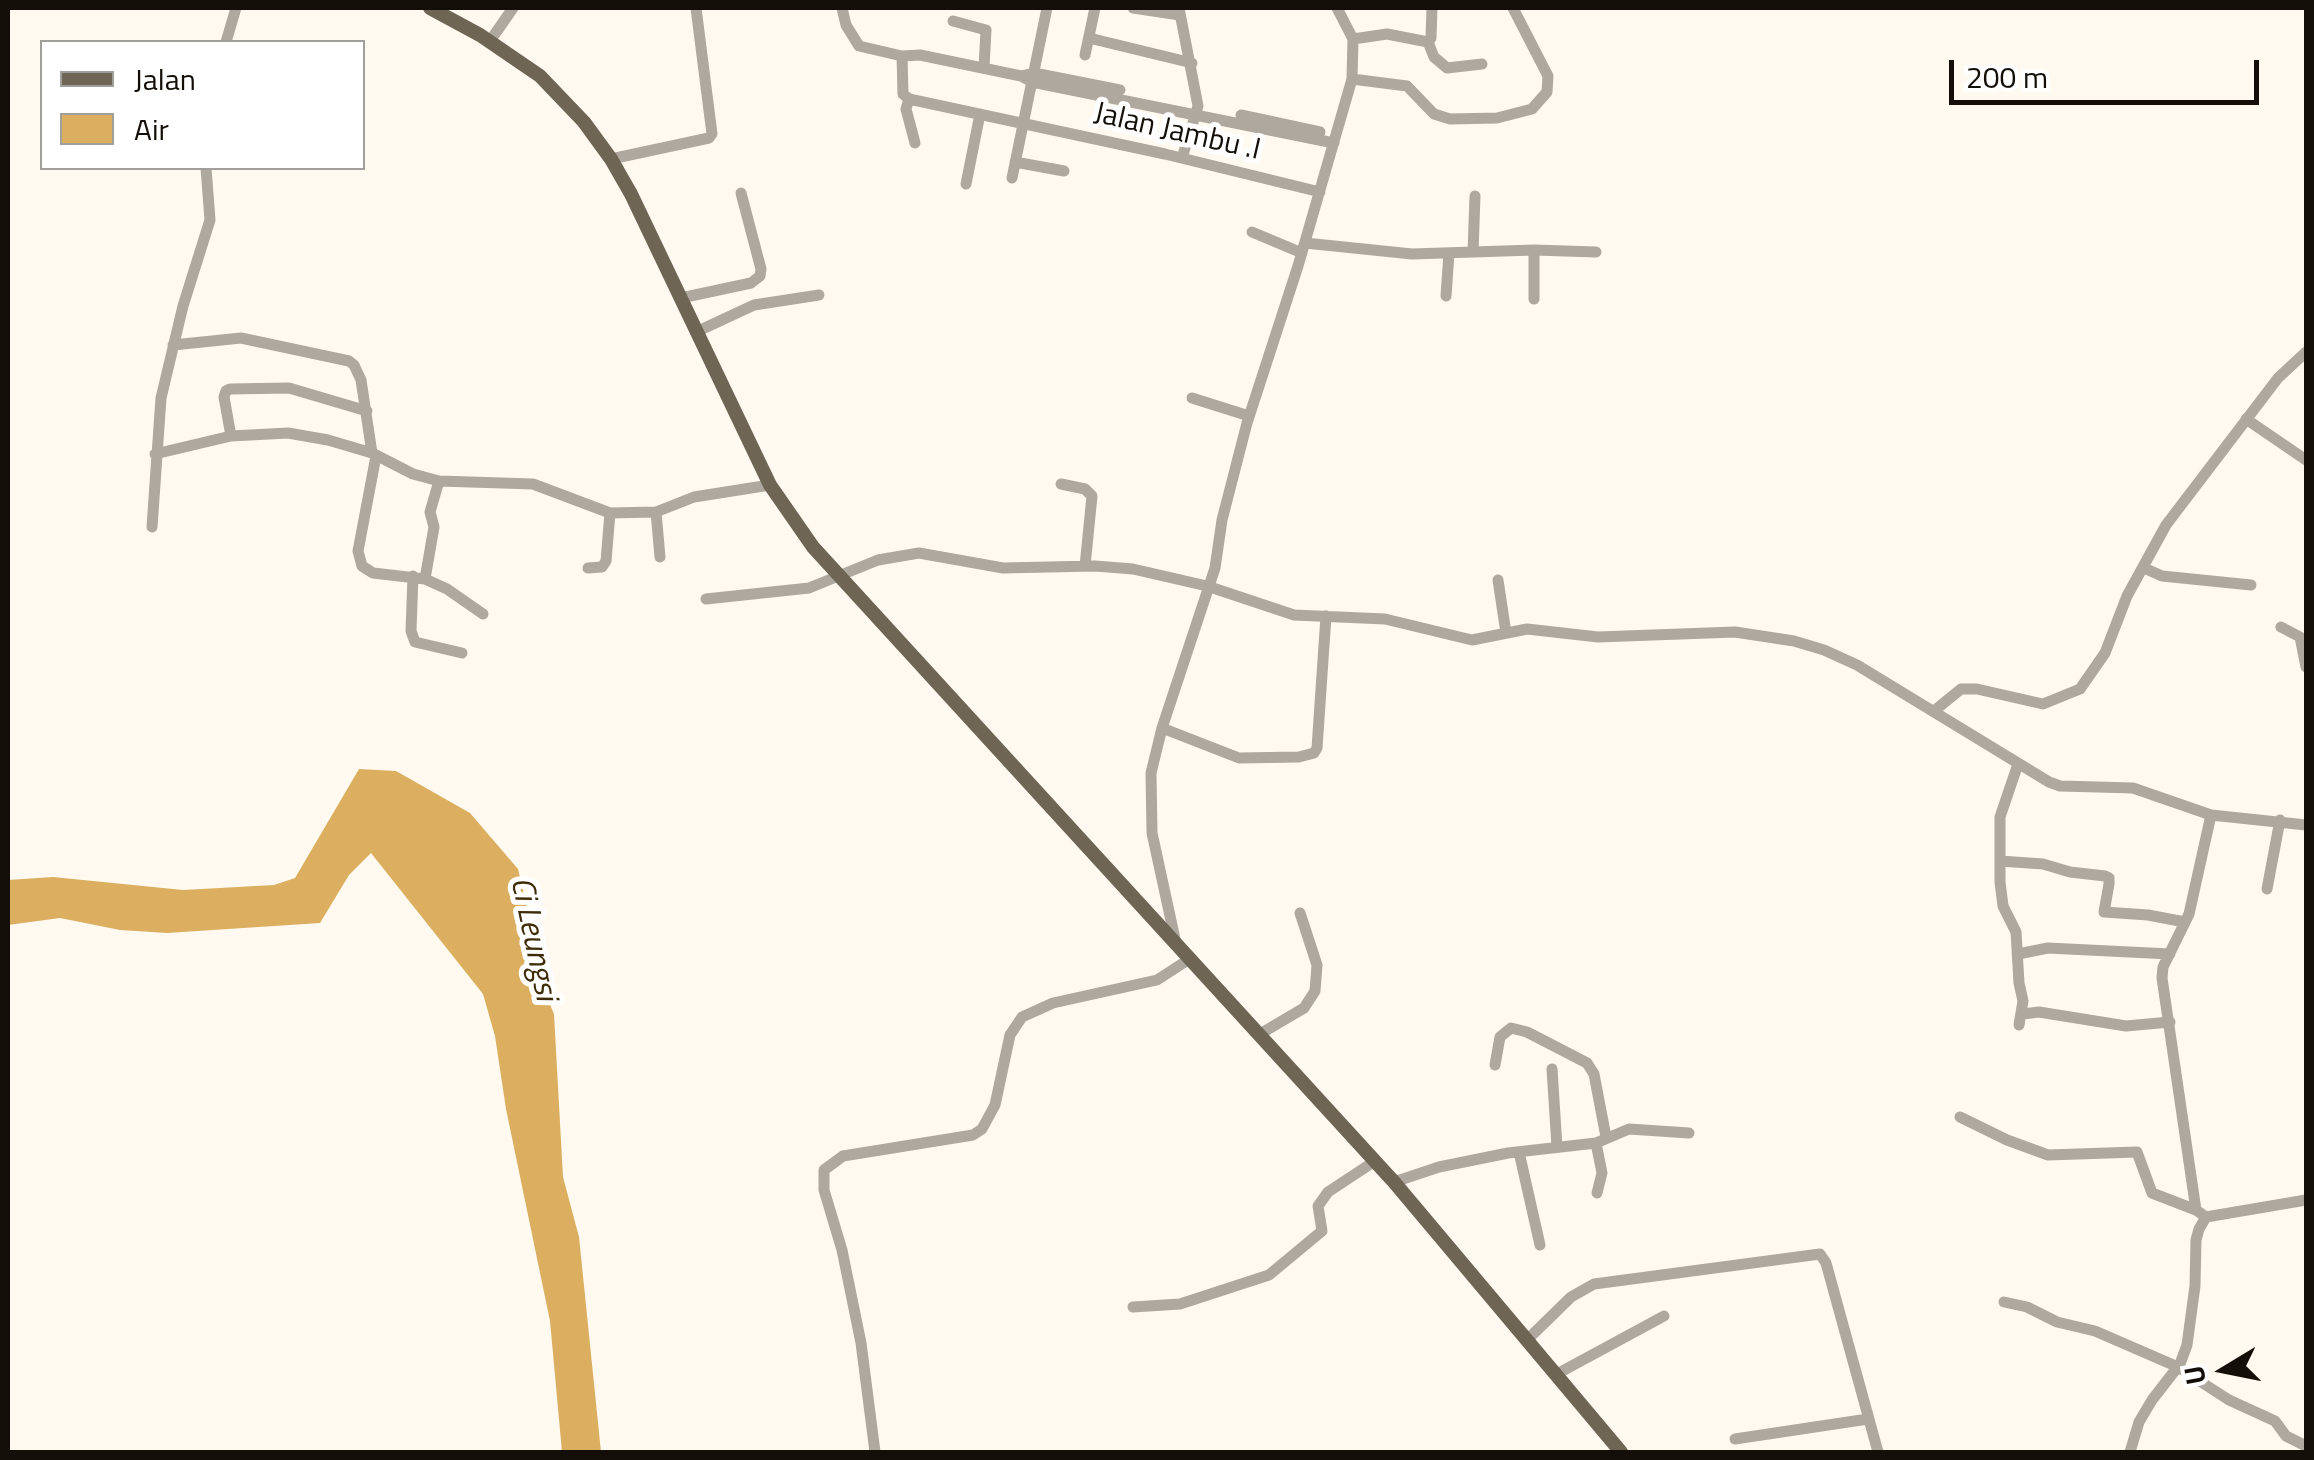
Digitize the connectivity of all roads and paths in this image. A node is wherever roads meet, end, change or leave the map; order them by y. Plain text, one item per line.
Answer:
1 (236, 8) edge
2 (430, 8) edge
3 (513, 8) edge
4 (696, 8) edge
5 (842, 8) edge
6 (1047, 8) edge
7 (1096, 8) edge
8 (1133, 8) edge
9 (1338, 8) edge
10 (1432, 8) edge
11 (1513, 8) edge
12 (1179, 11) edge
13 (953, 21) dead end
14 (1089, 38) junction
15 (1353, 38) junction
16 (227, 40) edge
17 (490, 41) junction
18 (1428, 42) junction
19 (1085, 55) dead end
20 (902, 56) junction
21 (1192, 62) junction
22 (1482, 64) dead end
23 (984, 68) junction
24 (1029, 77) junction
25 (1352, 80) junction
26 (909, 99) junction
27 (1198, 109) junction
28 (980, 114) junction
29 (1023, 124) junction
30 (1335, 139) junction
31 (915, 142) dead end
32 (1182, 158) junction
33 (611, 159) junction
34 (1015, 162) junction
35 (206, 170) edge
36 (1064, 171) dead end
37 (1012, 178) dead end
38 (966, 184) dead end
39 (1320, 192) junction
40 (742, 193) dead end
41 (1475, 196) dead end
42 (1252, 232) dead end
43 (1304, 248) junction
44 (1534, 250) junction
45 (1473, 252) junction
46 (1596, 252) dead end
47 (1449, 253) junction
48 (820, 295) dead end
49 (1446, 296) dead end
50 (680, 298) junction
51 (1534, 298) dead end
52 (696, 332) junction
53 (173, 345) junction
54 (2304, 356) edge
55 (1192, 398) dead end
56 (367, 411) junction
57 (1250, 416) junction
58 (2246, 420) junction
59 (230, 436) junction
60 (155, 454) junction
61 (374, 454) junction
62 (2306, 460) edge
63 (439, 481) junction
64 (1061, 484) dead end
65 (770, 485) junction
66 (656, 512) junction
67 (610, 513) junction
68 (152, 527) dead end
69 (660, 557) dead end
70 (1085, 566) junction
71 (588, 568) dead end
72 (2144, 568) junction
73 (838, 575) junction
74 (419, 578) junction
75 (1498, 580) dead end
76 (2251, 585) dead end
77 (1207, 586) junction
78 (706, 598) dead end
79 (482, 614) dead end
80 (1326, 616) junction
81 (2280, 627) dead end
82 (1506, 633) junction
83 (462, 654) dead end
84 (2306, 667) edge
85 (1934, 711) junction
86 (1162, 728) junction
87 (2018, 764) junction
88 (2211, 815) junction
89 (2280, 820) junction
90 (2306, 825) edge
91 (2000, 862) junction
92 (2267, 889) dead end
93 (1300, 913) dead end
94 (2185, 922) junction
95 (1175, 939) junction
96 (2018, 954) junction
97 (2170, 954) junction
98 (1191, 958) junction
99 (2170, 1022) junction
100 (1260, 1034) junction
101 (1495, 1066) dead end
102 (1552, 1069) dead end
103 (1960, 1117) dead end
104 (1689, 1133) dead end
105 (1601, 1140) junction
106 (1558, 1148) junction
107 (1518, 1152) junction
108 (1375, 1161) junction
109 (1394, 1182) junction
110 (1597, 1193) dead end
111 (2306, 1200) edge
112 (2201, 1214) junction
113 (1540, 1244) dead end
114 (2004, 1302) dead end
115 (1133, 1307) dead end
116 (1664, 1316) dead end
117 (1527, 1340) junction
118 (2178, 1367) junction
119 (1555, 1375) junction
120 (1868, 1418) junction
121 (1736, 1440) dead end
122 (2306, 1446) edge
123 (874, 1452) edge
124 (1621, 1452) edge
125 (1878, 1452) edge
126 (2130, 1452) edge

1 - 16 street
2 - 17 main road
3 - 17 street
4 - 33 street
5 - 20 street
6 - 24 street
7 - 14 street
8 - 12 street
9 - 15 street
10 - 18 street
11 - 25 street
12 - 21 street
13 - 23 street
14 - 19 street
14 - 21 street
15 - 18 street
15 - 25 street
17 - 33 main road
18 - 22 street
20 - 23 street
20 - 26 street
21 - 27 street
23 - 24 street
24 - 27 street
24 - 29 street
25 - 30 street
26 - 28 street, Jalan Jambu .I
26 - 31 street
27 - 30 street
27 - 32 street
28 - 29 street, Jalan Jambu .I
28 - 38 street
29 - 32 street, Jalan Jambu .I
29 - 34 street
30 - 39 street
32 - 39 street, Jalan Jambu .I
33 - 50 main road
34 - 36 street
34 - 37 street
35 - 53 street
39 - 43 street
40 - 50 street
41 - 45 street
42 - 43 street
43 - 47 street
43 - 57 street
44 - 45 street
44 - 46 street
44 - 51 street
45 - 47 street
47 - 49 street
48 - 52 street
50 - 52 main road
52 - 65 main road
53 - 56 street
53 - 60 street
54 - 58 street
55 - 57 street
56 - 59 street
56 - 61 street
57 - 77 street
58 - 62 street
58 - 72 street
59 - 60 street
59 - 61 street
60 - 68 street
61 - 63 street
61 - 74 street
63 - 67 street
63 - 74 street
64 - 70 street
65 - 66 street
65 - 73 main road
66 - 67 street
66 - 69 street
67 - 71 street
70 - 73 street
70 - 77 street
72 - 76 street
72 - 85 street
73 - 78 street
73 - 95 main road
74 - 79 street
74 - 83 street
75 - 82 street
77 - 80 street
77 - 86 street
80 - 82 street
80 - 86 street
81 - 84 street
82 - 85 street
85 - 87 street
86 - 95 street
87 - 88 street
87 - 91 street
88 - 89 street
88 - 94 street
89 - 90 street
89 - 92 street
91 - 94 street
91 - 96 street
93 - 100 street
94 - 97 street
95 - 98 main road
96 - 97 street
96 - 99 street
97 - 99 street
98 - 100 main road
98 - 123 street
99 - 112 street
100 - 108 main road
101 - 105 street
102 - 106 street
103 - 112 street
104 - 105 street
105 - 106 street
105 - 110 street
106 - 107 street
107 - 109 street
107 - 113 street
108 - 109 main road
108 - 115 street
109 - 117 main road
111 - 112 street
112 - 118 street
114 - 118 street
116 - 119 street
117 - 119 main road
117 - 120 street
118 - 122 street
118 - 126 street
119 - 124 main road
120 - 121 street
120 - 125 street

